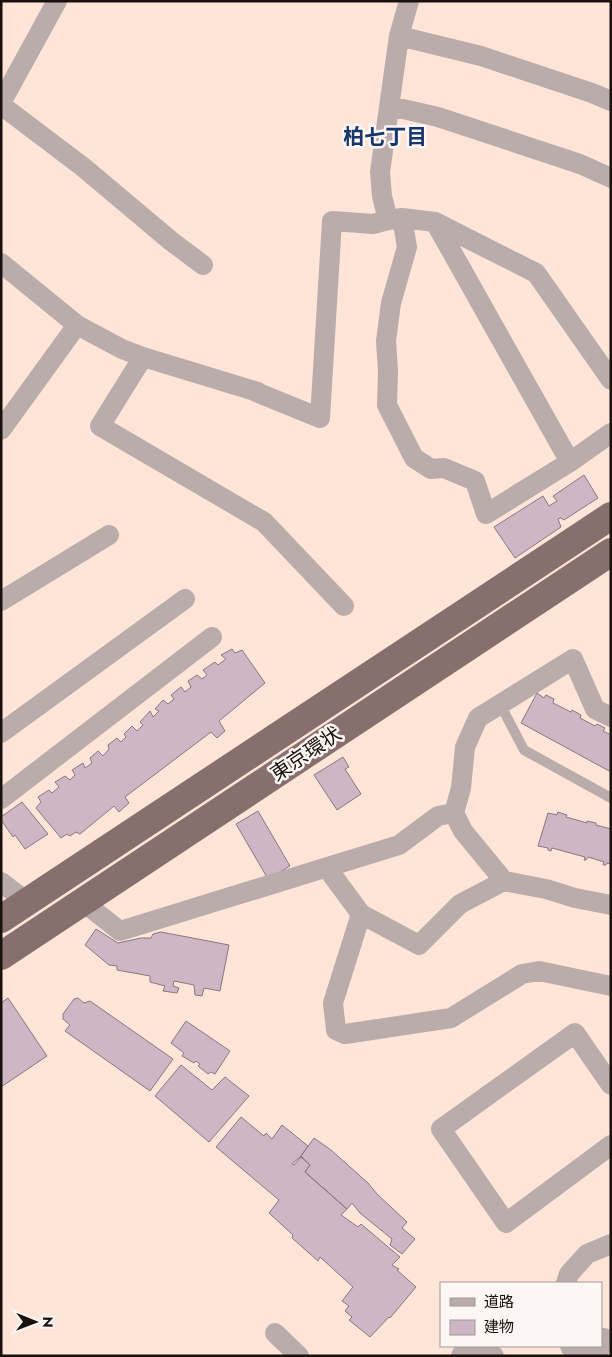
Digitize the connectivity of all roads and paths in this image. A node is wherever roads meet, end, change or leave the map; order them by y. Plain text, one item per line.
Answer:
1 (56, 1) edge
2 (409, 1) edge
3 (399, 36) junction
4 (611, 101) edge
5 (1, 104) edge
6 (390, 106) junction
7 (611, 178) edge
8 (395, 219) junction
9 (435, 222) junction
10 (1, 263) edge
11 (203, 265) dead end
12 (77, 325) junction
13 (143, 357) junction
14 (611, 380) edge
15 (1, 430) edge
16 (611, 434) edge
17 (570, 462) junction
18 (611, 516) edge
19 (109, 535) dead end
20 (611, 552) edge
21 (185, 599) dead end
22 (1, 601) edge
23 (344, 606) dead end
24 (212, 636) dead end
25 (500, 704) junction
26 (611, 717) edge
27 (1, 733) edge
28 (611, 798) edge
29 (1, 799) edge
30 (454, 814) junction
31 (327, 868) junction
32 (504, 881) junction
33 (1, 882) edge
34 (27, 902) junction
35 (83, 902) junction
36 (611, 906) edge
37 (361, 914) junction
38 (1, 918) edge
39 (1, 956) edge
40 (611, 986) edge
41 (611, 1085) edge
42 (611, 1146) edge
43 (611, 1244) edge
44 (566, 1282) edge
45 (275, 1334) dead end
46 (611, 1340) edge
47 (602, 1343) edge
48 (480, 1347) edge
49 (570, 1347) edge
50 (299, 1356) edge
51 (494, 1356) edge
52 (588, 1356) edge

1 - 5 street
2 - 3 street
3 - 4 street
3 - 6 street
5 - 11 street
6 - 7 street
6 - 8 street
8 - 9 street
8 - 13 street
8 - 17 street
9 - 14 street
9 - 17 street
10 - 12 street
12 - 13 street
12 - 15 street
13 - 23 street
16 - 17 street
18 - 34 highway, 東京環状
19 - 22 street
20 - 35 highway, 東京環状
21 - 27 street
24 - 29 street
25 - 26 street
25 - 28 lane
25 - 30 street
30 - 31 street
30 - 32 street
31 - 35 street
31 - 37 street
32 - 36 street
32 - 37 street
33 - 34 street
34 - 38 highway, 東京環状
35 - 39 highway, 東京環状
37 - 40 street
41 - 42 street
43 - 44 street
45 - 50 street
46 - 47 street
48 - 51 street
49 - 52 street

